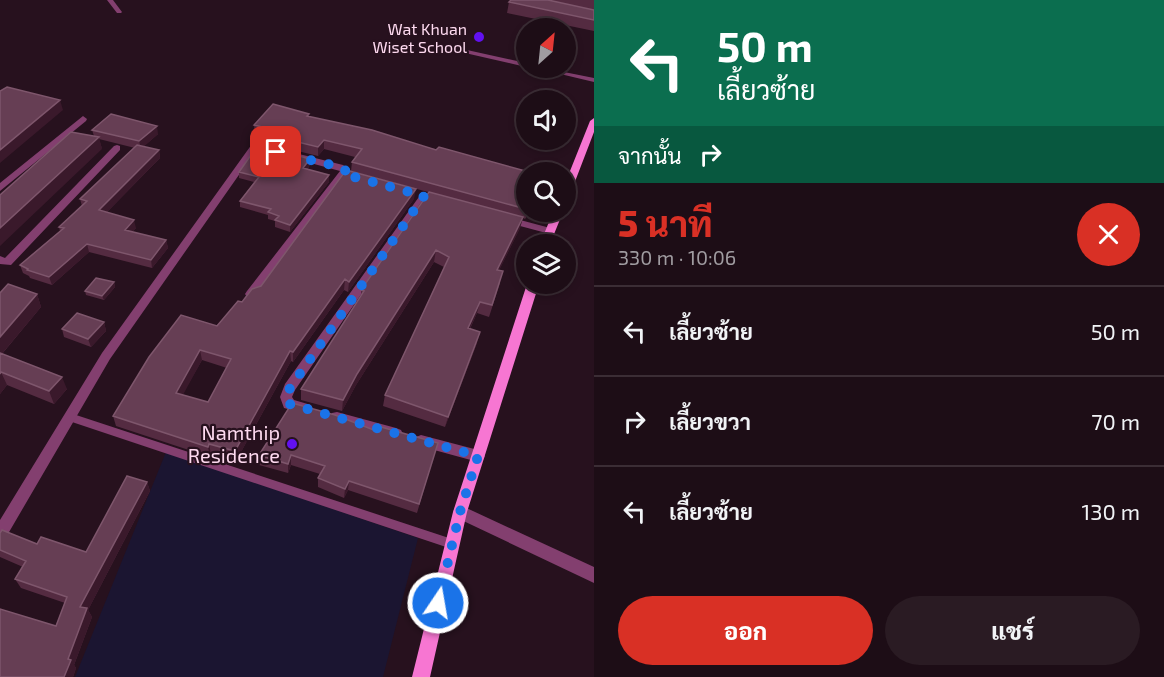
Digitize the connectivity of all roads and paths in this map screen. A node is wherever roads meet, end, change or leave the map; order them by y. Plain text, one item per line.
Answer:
1 (110, 0) edge
2 (119, 12) dead end
3 (467, 52) dead end
4 (516, 63) edge
5 (576, 76) edge
6 (594, 80) edge
7 (83, 119) dead end
8 (593, 128) edge
9 (64, 136) junction
10 (75, 139) edge
11 (107, 146) dead end
12 (576, 168) edge
13 (343, 174) junction
14 (366, 180) edge
15 (0, 189) edge
16 (424, 196) edge
17 (492, 215) edge
18 (554, 222) edge
19 (550, 231) junction
20 (549, 234) edge
21 (0, 260) edge
22 (250, 294) edge
23 (530, 294) edge
24 (70, 417) junction
25 (478, 456) junction
26 (460, 512) junction
27 (0, 534) edge
28 (452, 544) junction
29 (594, 574) edge
30 (421, 677) edge

1 - 2 lane
3 - 4 lane
5 - 6 lane
7 - 9 street
8 - 12 street
9 - 10 street
9 - 15 street
11 - 21 street
13 - 14 street
13 - 22 street
13 - 24 street
16 - 25 street
17 - 19 street
18 - 19 street
19 - 20 street
23 - 25 street
24 - 27 street
24 - 28 lane
25 - 26 street
26 - 28 street
26 - 29 street
28 - 30 street

